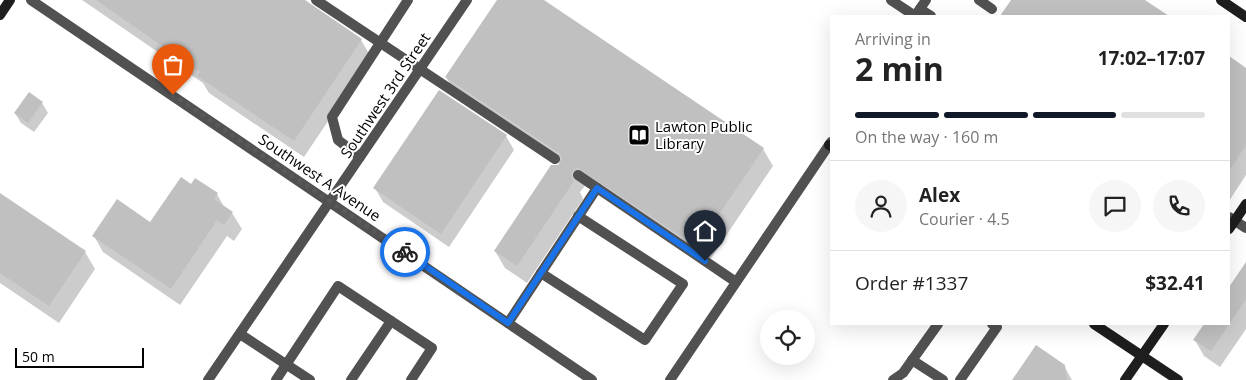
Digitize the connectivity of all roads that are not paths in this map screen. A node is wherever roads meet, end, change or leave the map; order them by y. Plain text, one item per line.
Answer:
1 (10, 0) edge
2 (31, 0) edge
3 (316, 0) edge
4 (408, 0) edge
5 (467, 0) edge
6 (892, 0) edge
7 (979, 0) edge
8 (1220, 0) edge
9 (992, 9) dead end
10 (919, 10) edge
11 (0, 15) edge
12 (1246, 17) edge
13 (380, 44) junction
14 (420, 69) junction
15 (830, 145) edge
16 (360, 157) junction
17 (555, 160) dead end
18 (578, 175) dead end
19 (597, 188) junction
20 (330, 201) junction
21 (1246, 204) edge
22 (578, 216) junction
23 (1231, 222) edge
24 (1246, 228) edge
25 (541, 273) junction
26 (736, 282) junction
27 (391, 321) junction
28 (508, 323) junction
29 (937, 325) edge
30 (994, 325) edge
31 (1096, 325) edge
32 (1163, 325) edge
33 (240, 334) junction
34 (1142, 356) junction
35 (912, 360) junction
36 (287, 364) junction
37 (208, 380) edge
38 (276, 380) edge
39 (310, 380) edge
40 (351, 380) edge
41 (411, 380) edge
42 (592, 380) edge
43 (670, 380) edge
44 (893, 380) edge
45 (943, 380) edge
46 (960, 380) edge
47 (1125, 380) edge
48 (1178, 380) edge

1 - 11 street
2 - 20 street, Southwest A Avenue
3 - 13 street
4 - 13 street
5 - 14 street, Southwest 3rd Street
6 - 10 street
7 - 9 street
8 - 12 street
13 - 14 street
13 - 16 street
14 - 16 street, Southwest 3rd Street
14 - 17 street
15 - 26 street
16 - 20 street, Southwest 3rd Street
18 - 19 street
19 - 22 street
19 - 26 street
20 - 28 street, Southwest A Avenue
20 - 33 street, Southwest 3rd Street
21 - 23 street
22 - 25 street
22 - 25 street
23 - 24 street
25 - 28 street
26 - 43 street
27 - 36 street
27 - 40 street
27 - 41 street
28 - 42 street, Southwest A Avenue
29 - 35 street
30 - 46 street
31 - 34 street
32 - 34 street
33 - 36 street
33 - 37 street, Southwest 3rd Street
34 - 47 street
34 - 48 street
35 - 44 street
35 - 45 street
36 - 38 street
36 - 39 street

